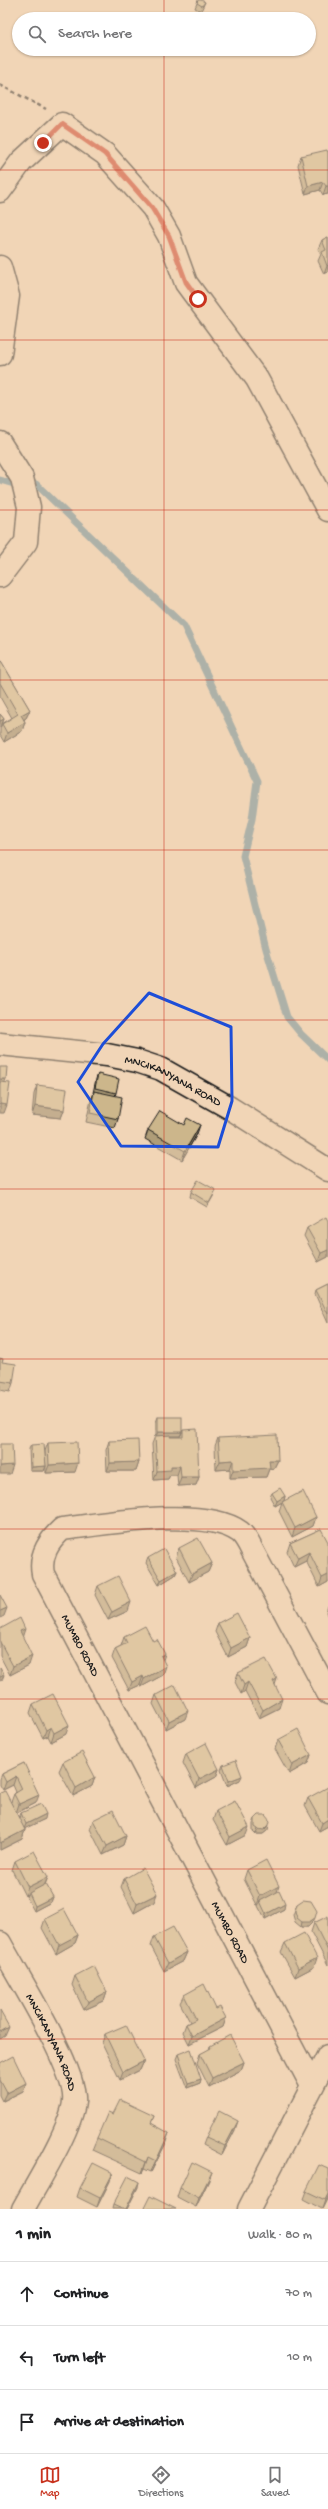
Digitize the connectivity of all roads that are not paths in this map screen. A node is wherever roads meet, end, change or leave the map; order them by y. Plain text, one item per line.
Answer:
1 (0, 190) edge
2 (0, 267) edge
3 (0, 354) edge
4 (0, 443) edge
5 (328, 510) edge
6 (0, 576) edge
7 (0, 1044) edge
8 (328, 1170) edge
9 (328, 1693) edge
10 (0, 1943) edge
11 (328, 2056) edge
12 (312, 2086) junction
13 (23, 2209) edge
14 (249, 2209) edge

1 - 5 street
2 - 3 street
4 - 6 street
7 - 8 street, MNCIKANYANA ROAD
9 - 12 street, MUMBO ROAD
10 - 13 street, MNCIKANYANA ROAD
11 - 12 street
12 - 14 street

